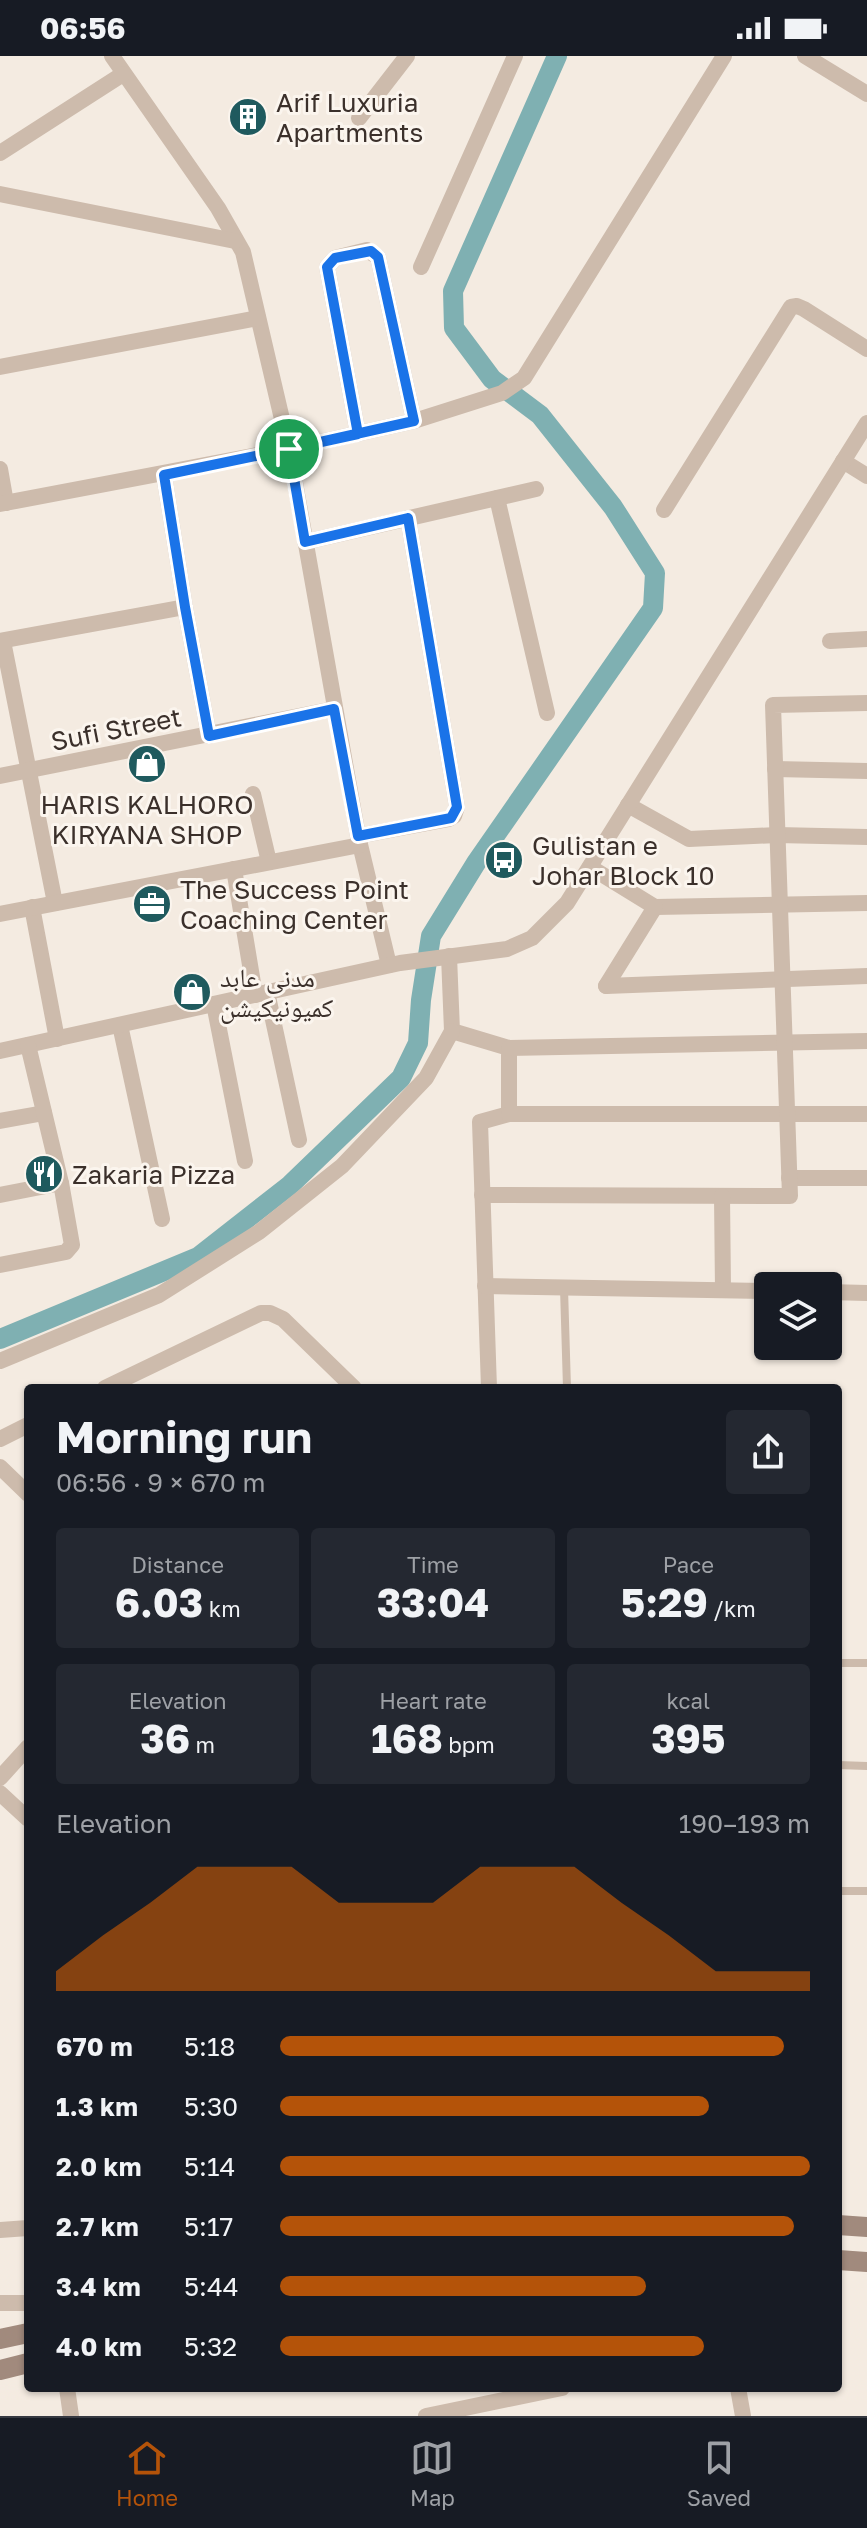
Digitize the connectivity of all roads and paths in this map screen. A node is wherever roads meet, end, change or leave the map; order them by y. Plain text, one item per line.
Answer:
1 (112, 56) edge
2 (407, 56) edge
3 (515, 56) edge
4 (724, 56) edge
5 (805, 56) edge
6 (123, 74) junction
7 (867, 94) edge
8 (359, 118) dead end
9 (0, 153) edge
10 (0, 194) edge
11 (235, 241) junction
12 (421, 267) dead end
13 (258, 318) junction
14 (867, 349) edge
15 (0, 367) edge
16 (414, 421) junction
17 (867, 423) edge
18 (358, 434) junction
19 (289, 449) junction
20 (843, 461) junction
21 (0, 469) edge
22 (164, 475) junction
23 (867, 476) edge
24 (536, 489) dead end
25 (497, 498) junction
26 (3, 504) edge
27 (664, 510) dead end
28 (408, 518) junction
29 (305, 542) junction
30 (185, 607) junction
31 (867, 639) edge
32 (1, 641) edge
33 (830, 641) dead end
34 (867, 703) edge
35 (334, 709) junction
36 (547, 713) dead end
37 (209, 736) junction
38 (775, 769) junction
39 (27, 771) junction
40 (867, 771) edge
41 (0, 776) edge
42 (253, 794) dead end
43 (628, 805) junction
44 (777, 835) junction
45 (867, 837) edge
46 (359, 840) junction
47 (269, 862) junction
48 (590, 867) junction
49 (234, 869) junction
50 (55, 903) junction
51 (867, 903) edge
52 (780, 905) junction
53 (32, 907) junction
54 (655, 907) junction
55 (0, 914) edge
56 (444, 956) junction
57 (395, 964) junction
58 (867, 976) edge
59 (782, 978) junction
60 (261, 994) junction
61 (214, 1004) junction
62 (120, 1025) junction
63 (452, 1031) junction
64 (57, 1039) junction
65 (867, 1041) edge
66 (784, 1043) junction
67 (28, 1045) junction
68 (509, 1048) junction
69 (0, 1051) edge
70 (44, 1113) junction
71 (509, 1114) junction
72 (786, 1114) junction
73 (867, 1114) edge
74 (0, 1121) edge
75 (299, 1140) dead end
76 (245, 1161) dead end
77 (789, 1178) junction
78 (867, 1178) edge
79 (61, 1183) junction
80 (0, 1195) edge
81 (482, 1195) junction
82 (722, 1196) junction
83 (162, 1219) dead end
84 (0, 1265) edge
85 (485, 1286) junction
86 (564, 1288) junction
87 (723, 1290) junction
88 (754, 1291) edge
89 (842, 1292) edge
90 (867, 1293) edge
91 (0, 1361) edge
92 (113, 1384) edge
93 (350, 1384) edge
94 (489, 1384) edge
95 (567, 1384) edge
96 (24, 1427) edge
97 (0, 1439) edge
98 (0, 1467) edge
99 (24, 1490) edge
100 (842, 1663) edge
101 (867, 1663) edge
102 (24, 1751) edge
103 (842, 1765) edge
104 (867, 1766) edge
105 (0, 1778) edge
106 (0, 1793) edge
107 (24, 1815) edge
108 (842, 1891) edge
109 (867, 1891) edge
110 (842, 2225) edge
111 (867, 2227) edge
112 (24, 2228) edge
113 (0, 2230) edge
114 (842, 2260) edge
115 (867, 2262) edge
116 (0, 2303) edge
117 (24, 2303) edge
118 (24, 2334) edge
119 (0, 2339) edge
120 (24, 2364) edge
121 (0, 2370) edge
122 (68, 2392) edge
123 (543, 2392) edge
124 (739, 2392) edge
125 (71, 2416) edge
126 (426, 2416) edge
127 (743, 2416) edge

1 - 6 street
2 - 8 street
3 - 12 street
4 - 16 street
5 - 7 street
6 - 9 street
6 - 11 street
10 - 11 street
11 - 13 street
13 - 15 street
13 - 19 street
14 - 27 street
16 - 18 street
16 - 18 street
17 - 20 street
18 - 19 street
19 - 22 street
19 - 29 street
20 - 23 street
20 - 43 street
21 - 26 street
22 - 26 street
22 - 30 street
24 - 25 street
25 - 28 street
25 - 36 street
28 - 29 street
28 - 46 street
29 - 35 street
30 - 32 street
30 - 37 street
31 - 33 street
32 - 39 street
34 - 38 street
35 - 37 street, Sufi Street
35 - 46 street
37 - 39 street, Sufi Street
38 - 40 street
38 - 44 street
39 - 41 street, Sufi Street
39 - 50 street
42 - 47 street
43 - 44 street
43 - 48 street
44 - 45 street
44 - 52 street
46 - 47 street
46 - 57 street
47 - 49 street
48 - 54 street
48 - 56 street
49 - 50 street
49 - 60 street
50 - 53 street
51 - 52 street
52 - 54 street
52 - 59 street
53 - 55 street
53 - 64 street
54 - 59 street
56 - 57 street
56 - 63 street
57 - 60 street
58 - 59 street
59 - 66 street
60 - 61 street
60 - 75 street
61 - 62 street
61 - 76 street
62 - 64 street
62 - 83 street
63 - 68 street
63 - 91 street
64 - 67 street
65 - 66 street
66 - 68 street
66 - 72 street
67 - 69 street
67 - 70 street
68 - 71 street
70 - 74 street
70 - 79 street
71 - 72 street
71 - 81 street
72 - 73 street
72 - 77 street
77 - 78 street
77 - 82 street
79 - 80 street
79 - 84 street
81 - 82 street
81 - 85 street
82 - 87 street
85 - 86 street
85 - 94 street
86 - 87 street
86 - 95 lane
87 - 88 street
89 - 90 street
92 - 93 street
96 - 97 street
98 - 99 street
100 - 101 lane
102 - 105 street
103 - 104 lane
106 - 107 street
108 - 109 lane
110 - 111 main road
112 - 113 street
114 - 115 main road
116 - 117 street
118 - 119 main road
120 - 121 main road
122 - 125 street
123 - 126 street
124 - 127 street

